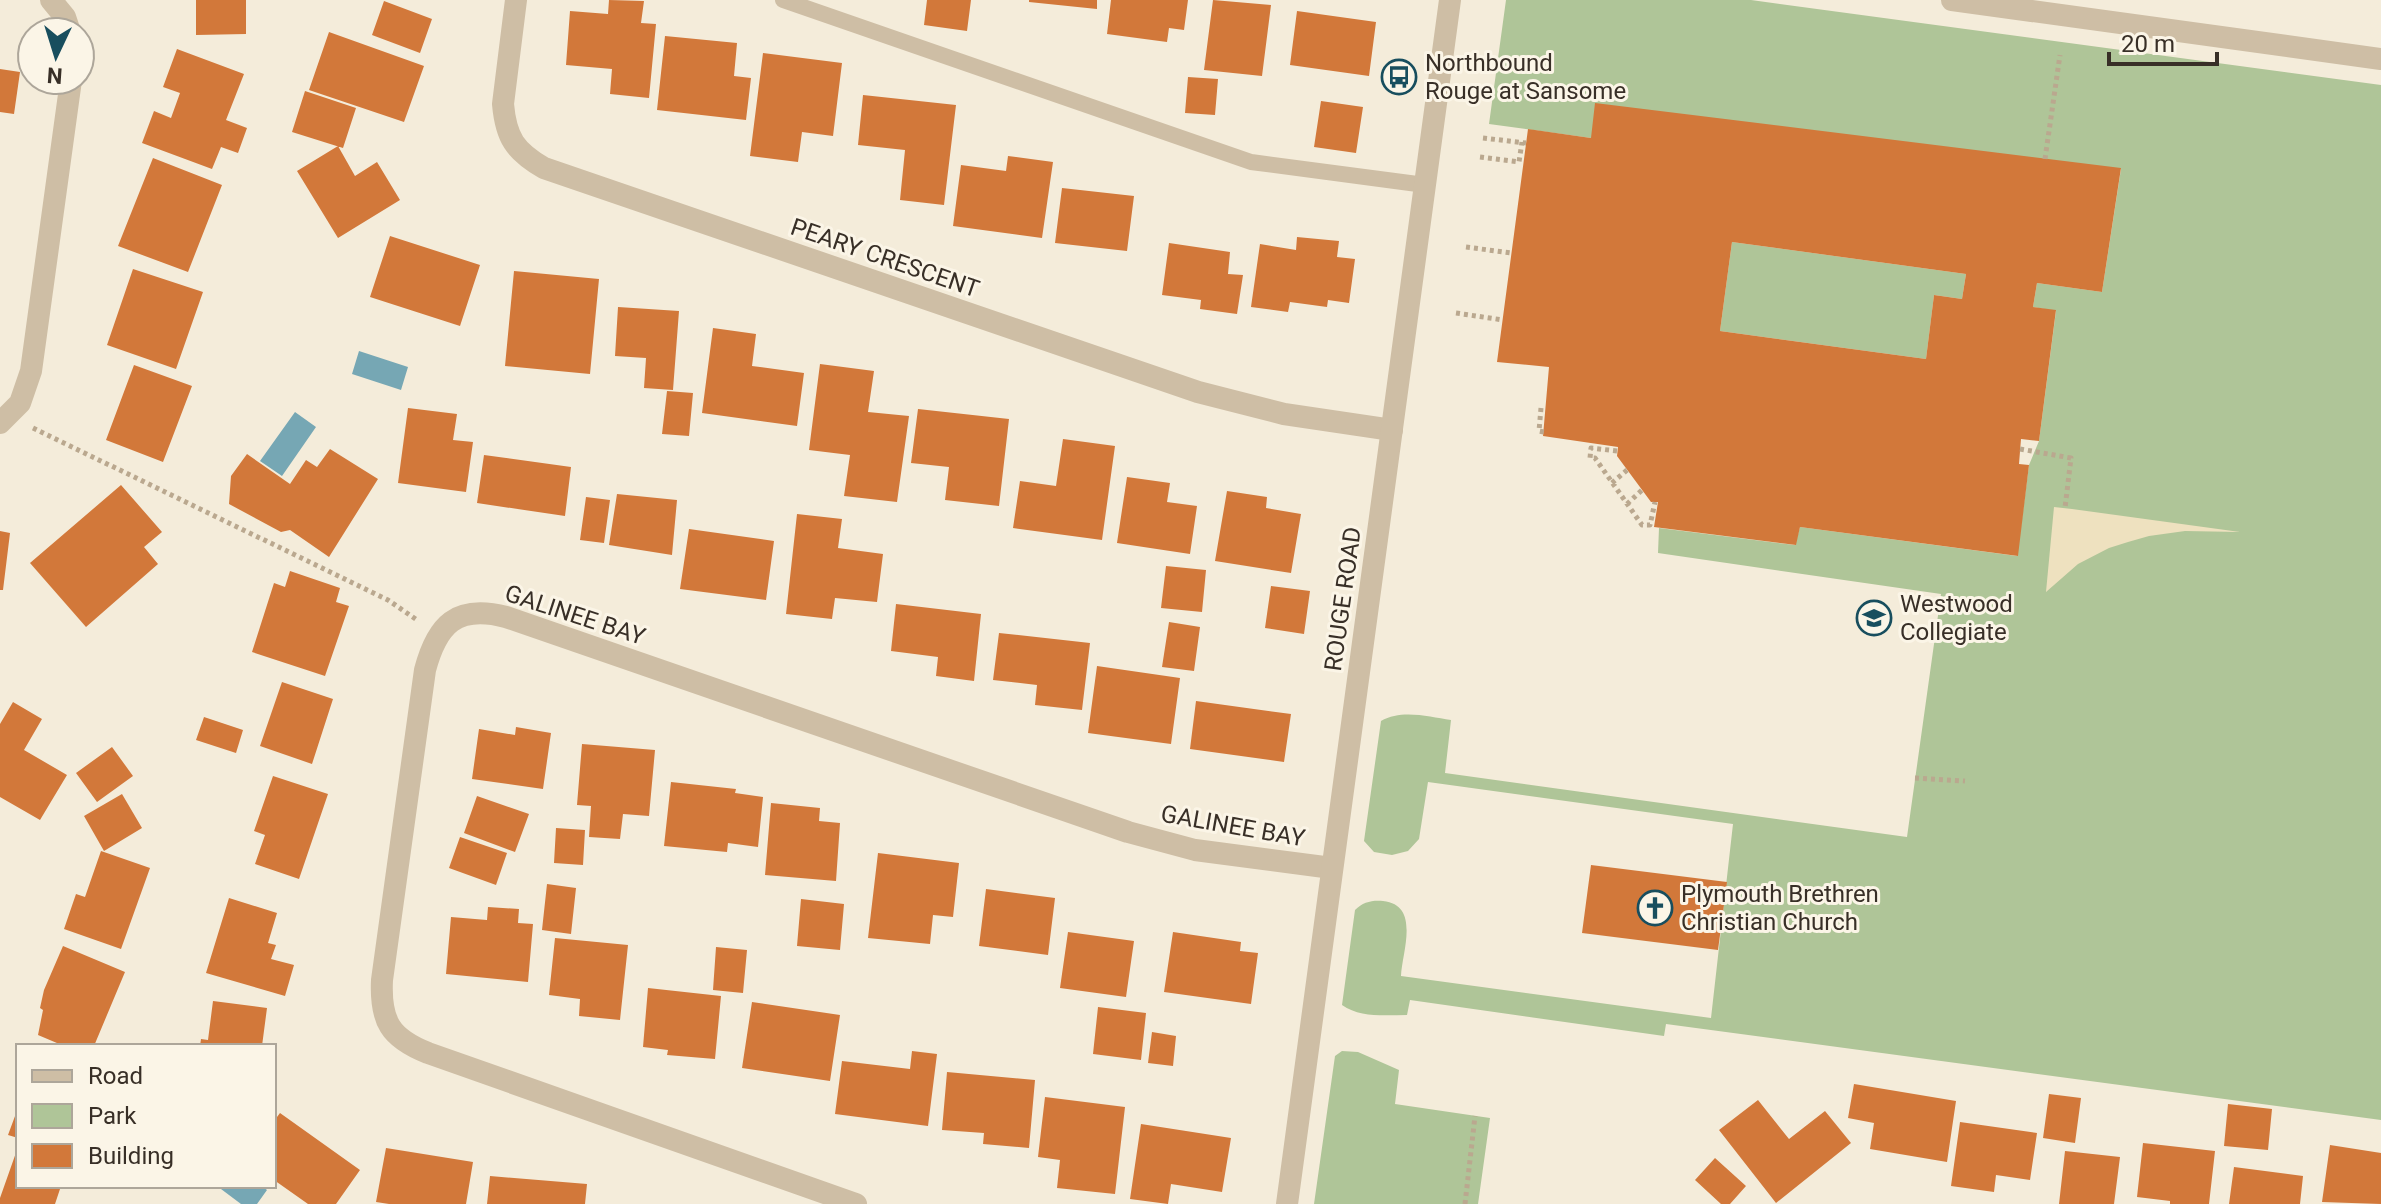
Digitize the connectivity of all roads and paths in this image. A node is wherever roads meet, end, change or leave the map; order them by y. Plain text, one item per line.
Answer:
1 (51, 0) edge
2 (516, 0) edge
3 (783, 0) edge
4 (1450, 0) edge
5 (1952, 0) edge
6 (64, 16) edge
7 (2060, 55) dead end
8 (2381, 59) edge
9 (69, 96) edge
10 (1483, 138) dead end
11 (1480, 157) dead end
12 (2045, 159) dead end
13 (1425, 185) junction
14 (1466, 247) dead end
15 (1511, 253) dead end
16 (1456, 313) dead end
17 (1503, 320) dead end
18 (1541, 408) dead end
19 (5, 419) edge
20 (1392, 430) junction
21 (1544, 432) dead end
22 (2020, 449) dead end
23 (1617, 451) dead end
24 (1627, 470) dead end
25 (1612, 483) junction
26 (1642, 490) dead end
27 (1655, 502) dead end
28 (1627, 504) junction
29 (2065, 508) dead end
30 (438, 634) junction
31 (1915, 778) dead end
32 (1965, 781) dead end
33 (1332, 868) junction
34 (1475, 1116) dead end
35 (856, 1204) edge
36 (1287, 1204) edge
37 (1465, 1204) edge

1 - 6 street
2 - 20 street, PEARY CRESCENT
3 - 13 lane
4 - 13 street, ROUGE ROAD
5 - 8 street
7 - 12 path
9 - 19 street
10 - 11 path
13 - 20 street, ROUGE ROAD
14 - 15 path
16 - 17 path
18 - 21 path
19 - 30 path
20 - 33 street, ROUGE ROAD
22 - 29 path
23 - 25 path
24 - 25 path
25 - 28 path
26 - 28 path
27 - 28 path
30 - 33 street, GALINEE BAY
30 - 35 street
31 - 32 path
33 - 36 street, ROUGE ROAD
34 - 37 path

